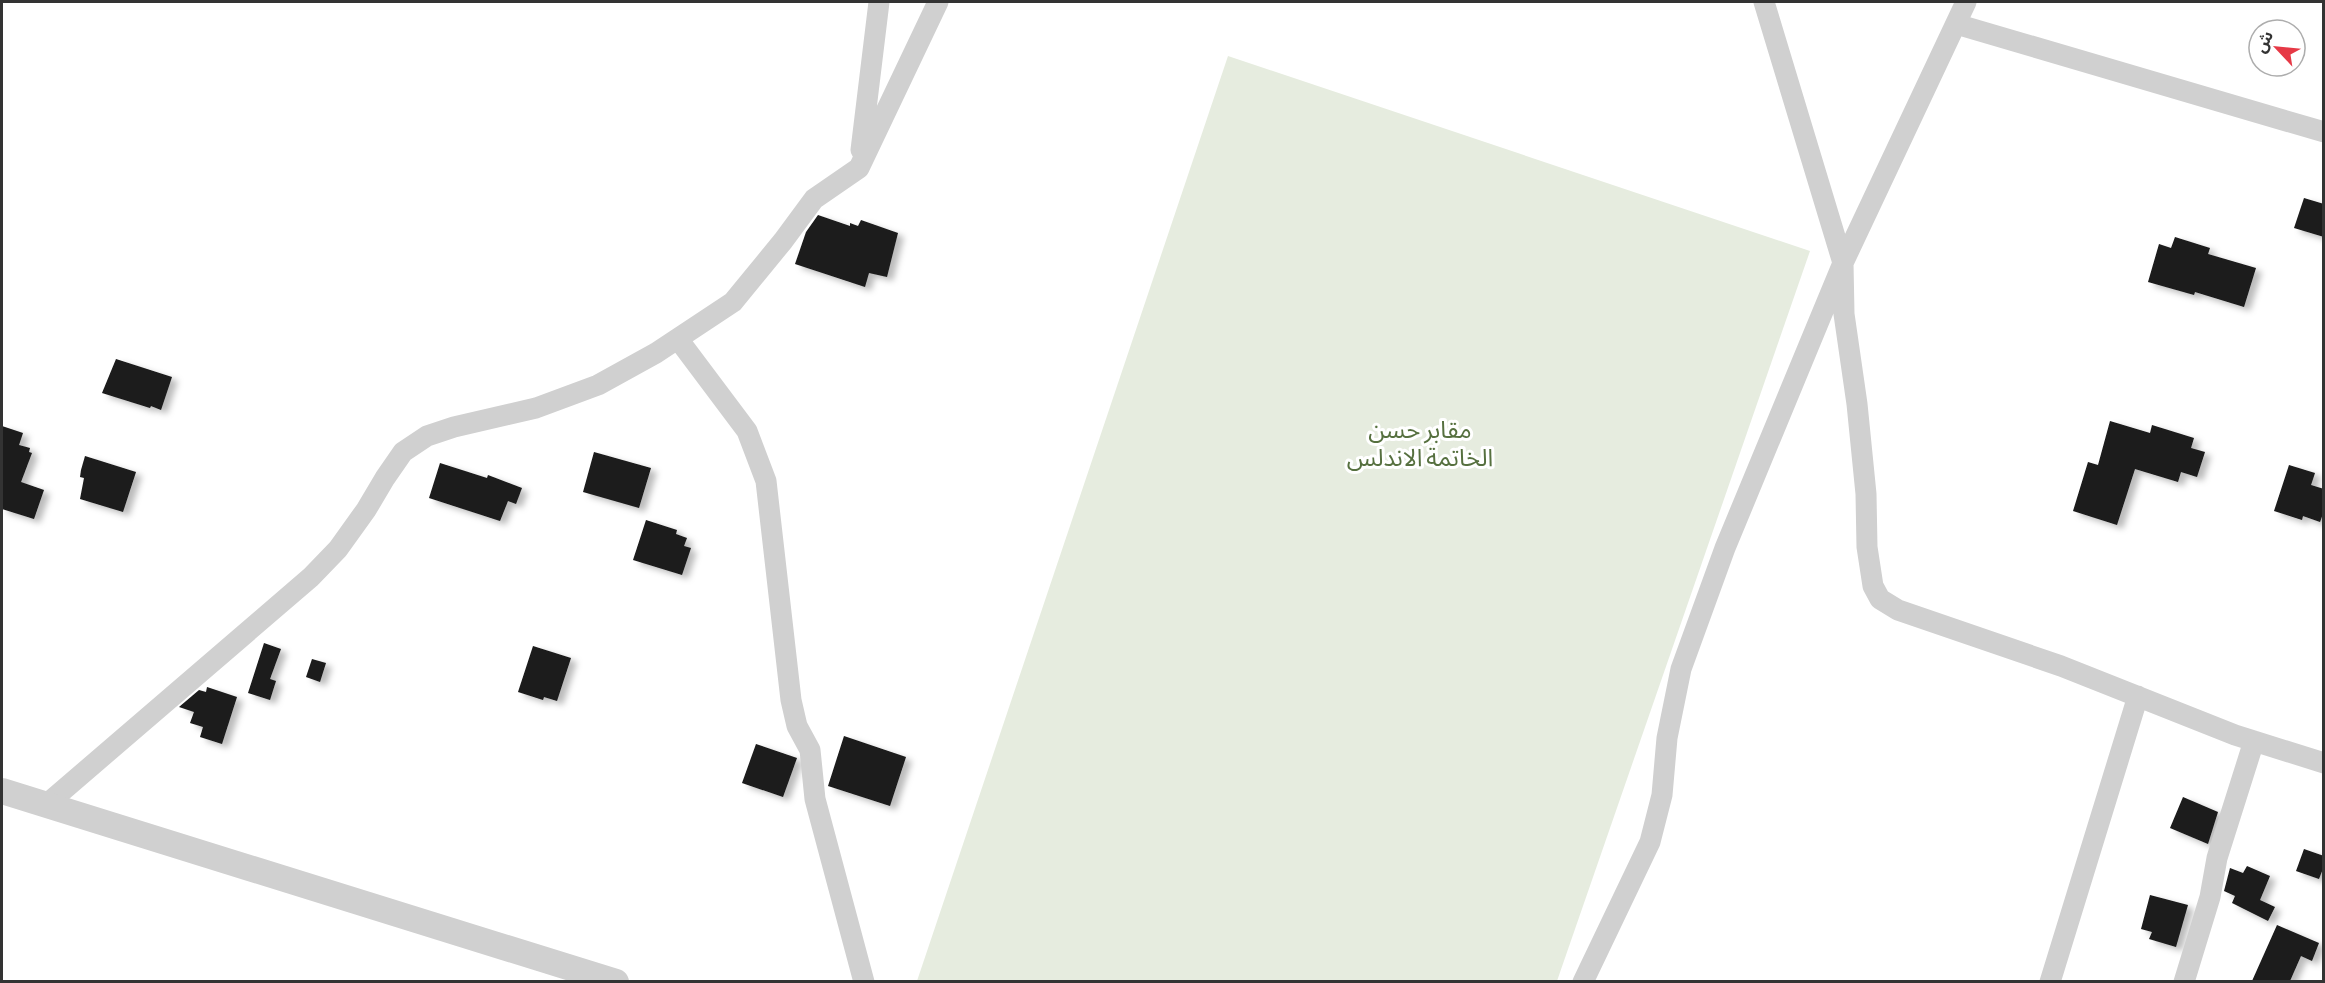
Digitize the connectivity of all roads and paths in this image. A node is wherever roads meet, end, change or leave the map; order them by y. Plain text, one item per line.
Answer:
1 (879, 2) edge
2 (938, 2) edge
3 (1764, 2) edge
4 (1966, 2) edge
5 (1956, 24) junction
6 (2324, 132) edge
7 (859, 168) junction
8 (1843, 263) junction
9 (678, 339) junction
10 (2138, 696) junction
11 (2254, 741) junction
12 (2324, 763) edge
13 (3, 794) edge
14 (46, 804) junction
15 (616, 981) edge
16 (864, 981) edge
17 (1583, 981) edge
18 (2050, 981) edge
19 (2184, 981) edge

1 - 7 street
2 - 7 street
3 - 8 street
4 - 5 street
5 - 6 street
5 - 8 street
7 - 9 street
8 - 10 street
8 - 17 street
9 - 14 street
9 - 16 street
10 - 11 street
10 - 18 street
11 - 12 street
11 - 19 street
13 - 14 street
14 - 15 street

